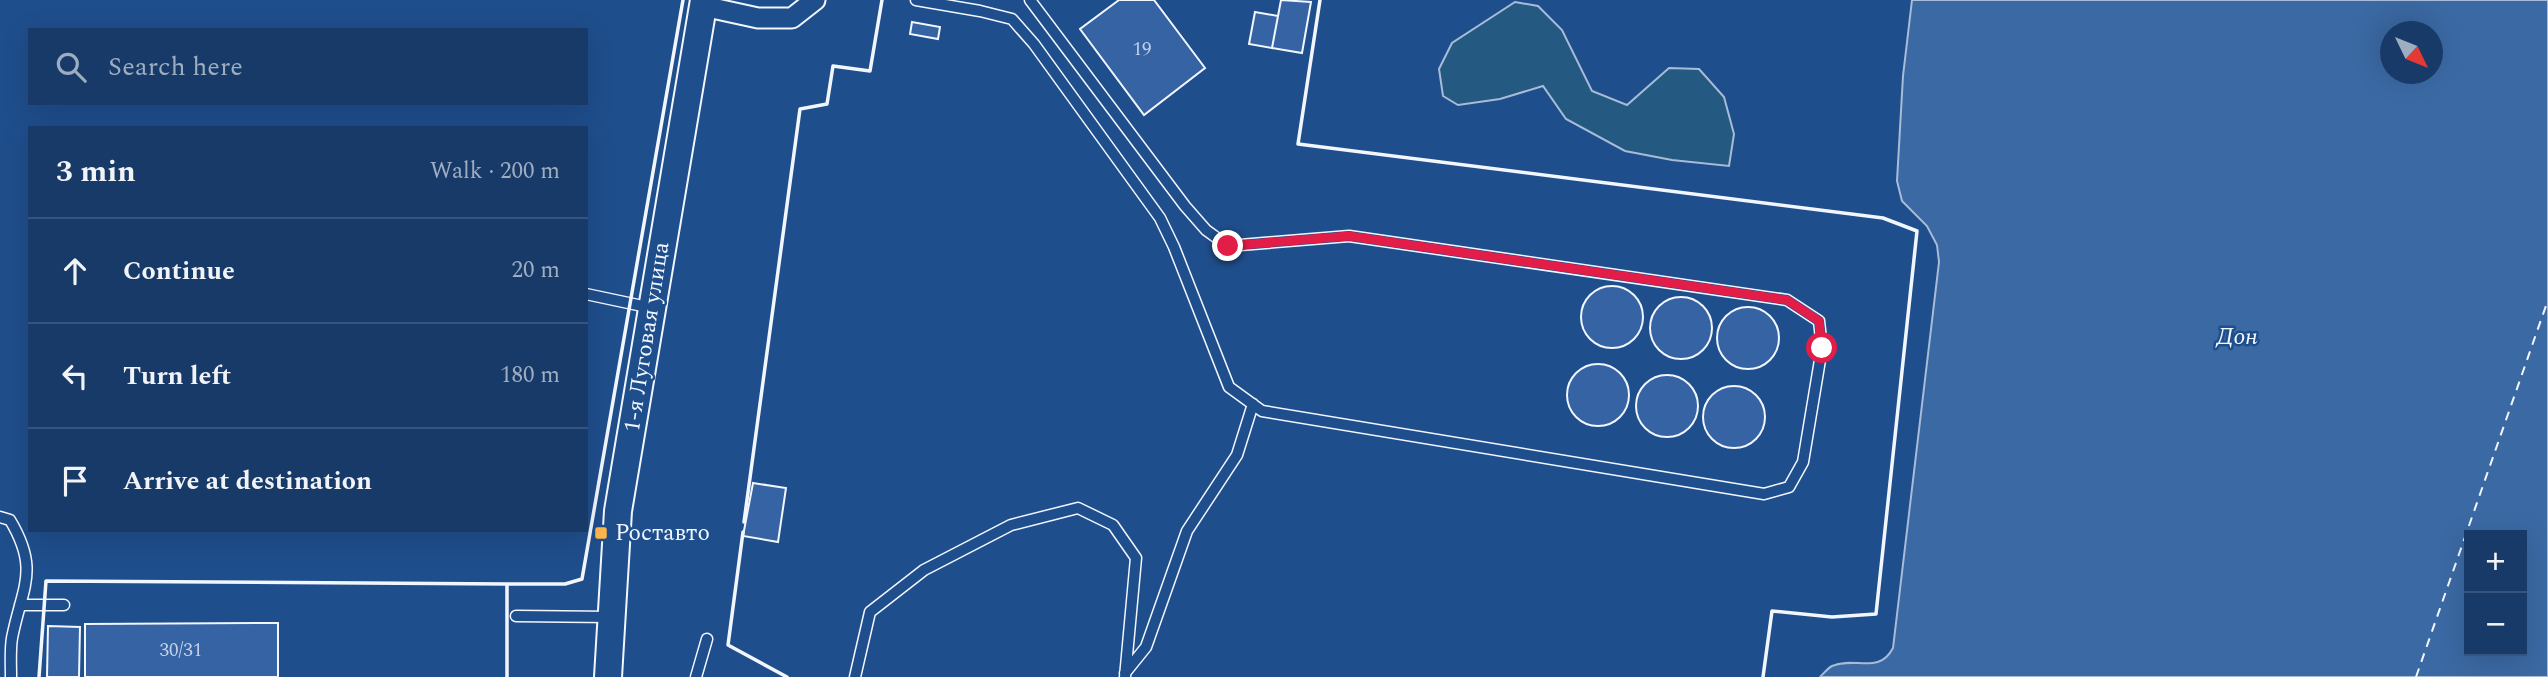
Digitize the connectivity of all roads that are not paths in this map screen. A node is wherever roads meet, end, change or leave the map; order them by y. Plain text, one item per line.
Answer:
1 (815, 0) edge
2 (916, 0) edge
3 (1030, 0) edge
4 (704, 3) edge
5 (588, 294) edge
6 (652, 308) junction
7 (1253, 404) junction
8 (0, 517) edge
9 (20, 605) junction
10 (64, 606) dead end
11 (516, 616) dead end
12 (612, 617) junction
13 (707, 639) dead end
14 (1125, 675) edge
15 (11, 677) edge
16 (608, 677) edge
17 (696, 677) edge
18 (855, 677) edge

1 - 4 street
2 - 7 lane
3 - 7 lane
4 - 6 main road, 1-я Луговая улица
5 - 6 lane
6 - 12 main road, 1-я Луговая улица
7 - 14 lane
8 - 9 lane
9 - 10 lane
9 - 15 lane
11 - 12 lane
12 - 16 main road, 1-я Луговая улица
13 - 17 lane
14 - 18 lane

